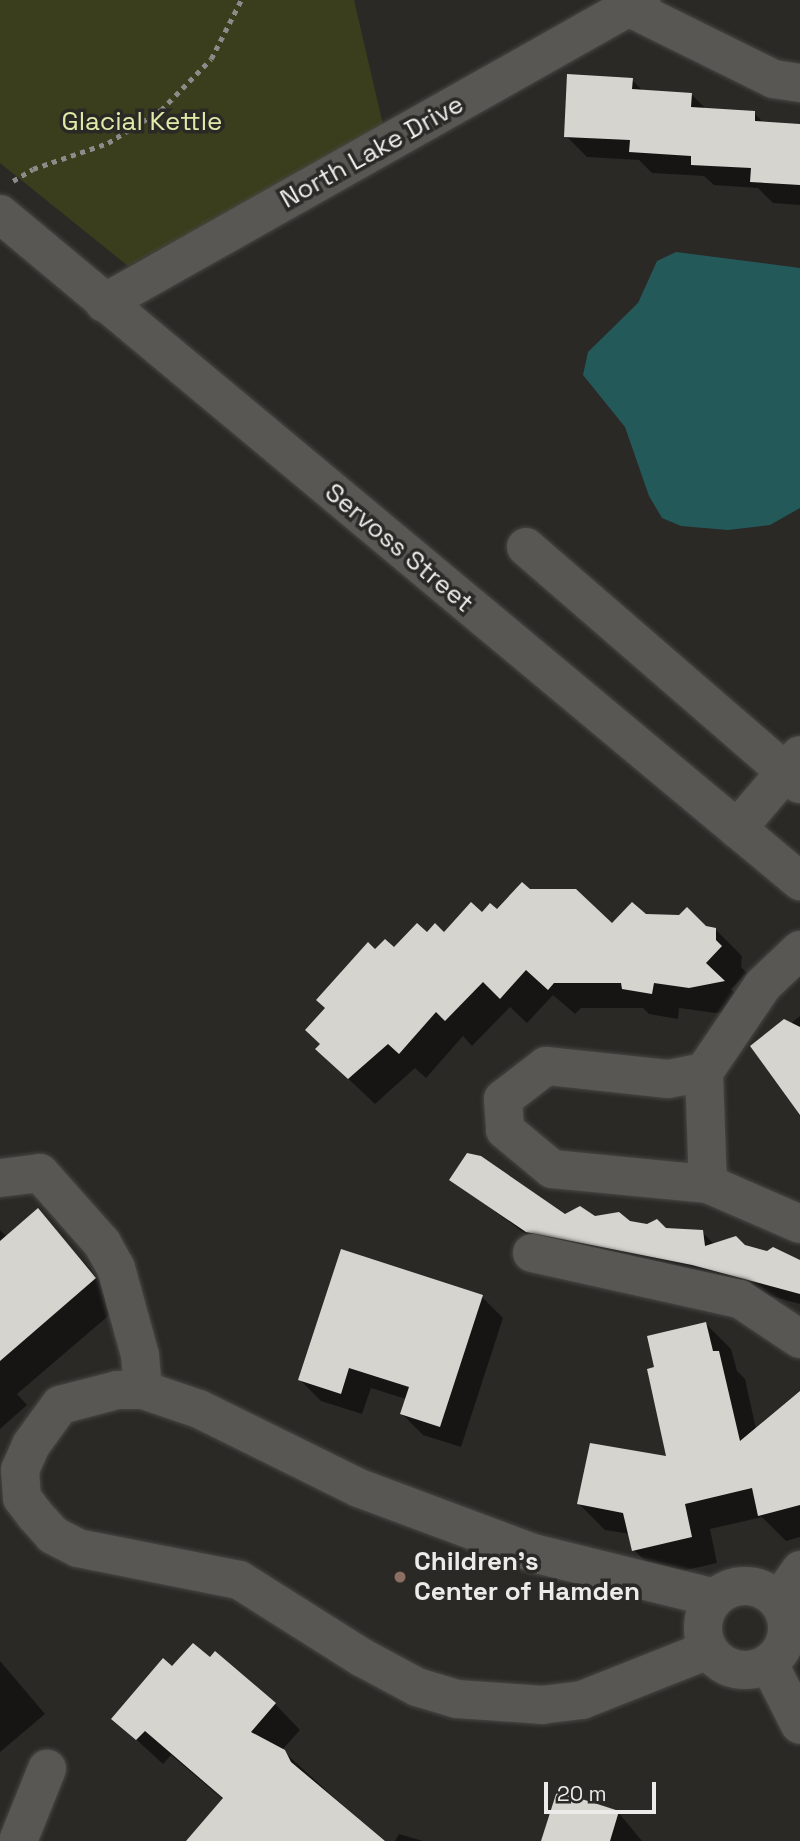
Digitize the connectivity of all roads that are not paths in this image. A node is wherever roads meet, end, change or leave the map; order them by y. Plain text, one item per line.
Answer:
1 (634, 4) edge
2 (800, 83) edge
3 (4, 200) edge
4 (104, 303) junction
5 (526, 547) dead end
6 (795, 770) edge
7 (737, 829) junction
8 (800, 881) edge
9 (800, 950) edge
10 (704, 1072) junction
11 (0, 1178) edge
12 (708, 1184) junction
13 (800, 1224) edge
14 (532, 1253) dead end
15 (800, 1339) edge
16 (143, 1390) junction
17 (800, 1570) edge
18 (715, 1598) junction
19 (778, 1601) junction
20 (708, 1650) junction
21 (769, 1664) junction
22 (800, 1725) edge
23 (47, 1769) dead end
24 (18, 1841) edge

1 - 2 street
1 - 4 street, North Lake Drive
3 - 4 street, Servoss Street
4 - 7 street, Servoss Street
5 - 6 street
6 - 7 street
7 - 8 street, Servoss Street
9 - 10 street
10 - 12 street
10 - 12 street
11 - 16 street
12 - 13 street
14 - 15 street
16 - 18 street
16 - 20 street
17 - 19 street
18 - 19 street
18 - 20 street
19 - 21 street
20 - 21 street
21 - 22 street
23 - 24 street

